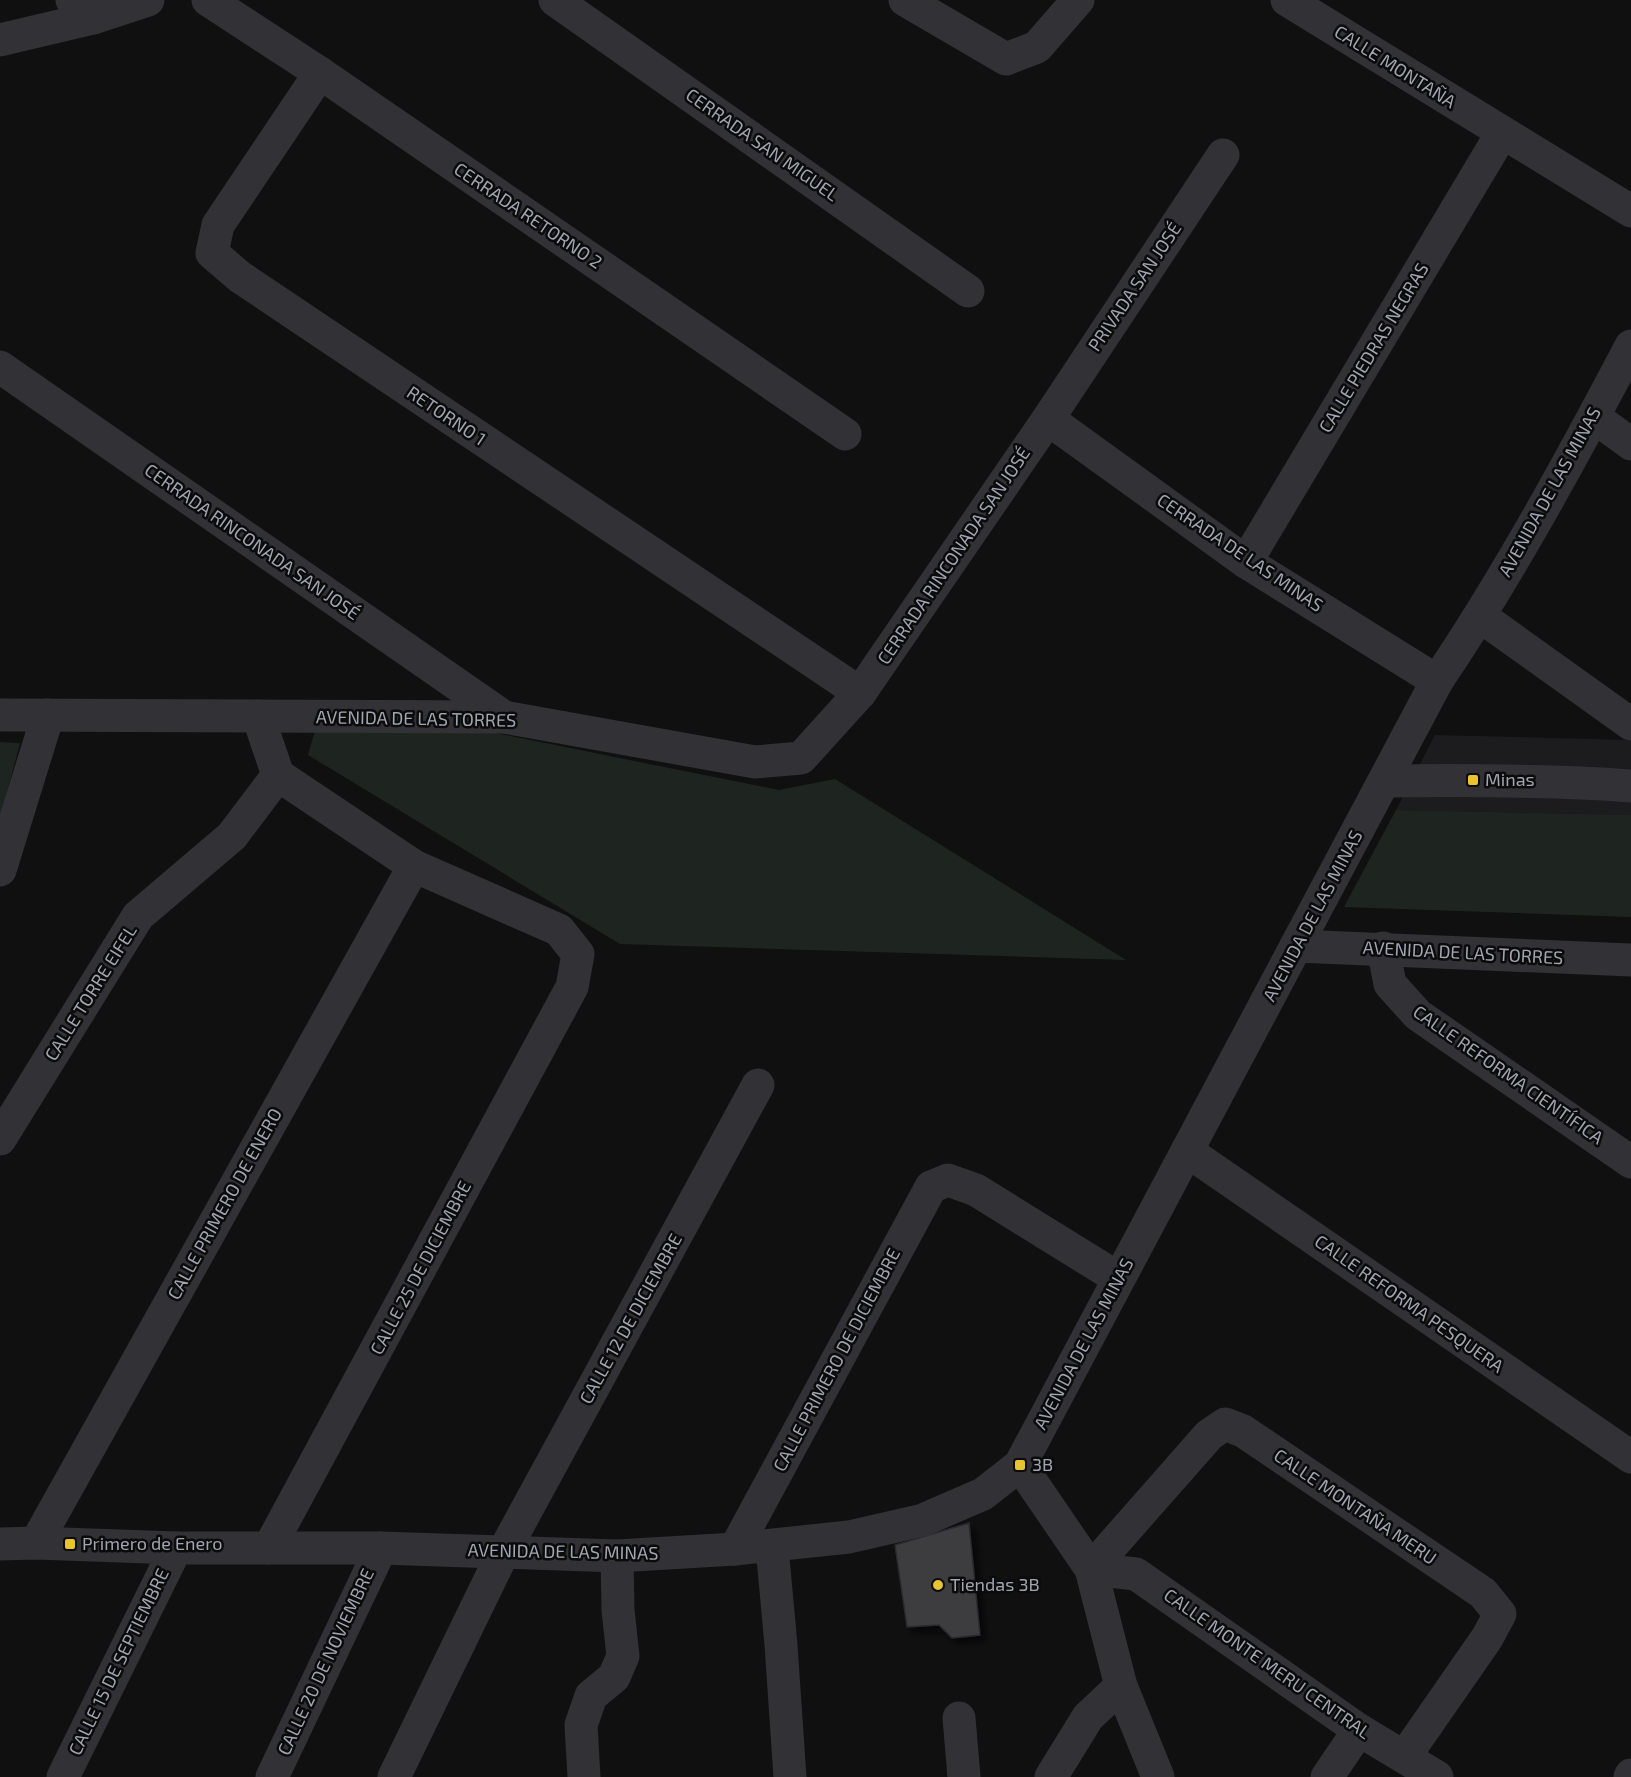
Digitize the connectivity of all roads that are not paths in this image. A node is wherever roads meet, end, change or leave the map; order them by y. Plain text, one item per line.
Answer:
1 (148, 0) edge
2 (208, 0) edge
3 (555, 0) edge
4 (905, 0) edge
5 (1078, 0) edge
6 (1287, 0) edge
7 (82, 9) edge
8 (0, 40) edge
9 (320, 73) junction
10 (1502, 134) junction
11 (1223, 155) dead end
12 (1631, 211) edge
13 (968, 291) dead end
14 (1631, 346) edge
15 (0, 367) edge
16 (1594, 417) junction
17 (1048, 419) junction
18 (846, 434) dead end
19 (1631, 444) edge
20 (1246, 562) junction
21 (1480, 616) junction
22 (1437, 681) junction
23 (860, 693) junction
24 (0, 715) edge
25 (48, 715) junction
26 (258, 716) junction
27 (504, 717) junction
28 (1631, 724) edge
29 (278, 775) junction
30 (1385, 781) junction
31 (1631, 786) edge
32 (414, 866) junction
33 (0, 870) edge
34 (1296, 946) junction
35 (1383, 948) junction
36 (1631, 960) edge
37 (758, 1085) dead end
38 (0, 1139) edge
39 (1187, 1151) junction
40 (1631, 1162) edge
41 (1118, 1278) junction
42 (1631, 1457) edge
43 (1020, 1465) junction
44 (36, 1543) junction
45 (0, 1544) edge
46 (772, 1547) junction
47 (176, 1548) junction
48 (269, 1548) junction
49 (381, 1548) junction
50 (735, 1550) junction
51 (503, 1553) junction
52 (617, 1556) junction
53 (1091, 1569) junction
54 (1121, 1686) junction
55 (959, 1718) dead end
56 (1359, 1730) junction
57 (1406, 1756) junction
58 (63, 1777) edge
59 (272, 1777) edge
60 (394, 1777) edge
61 (584, 1777) edge
62 (790, 1777) edge
63 (964, 1777) edge
64 (1051, 1777) edge
65 (1158, 1777) edge
66 (1327, 1777) edge
67 (1437, 1777) edge

1 - 7 street
2 - 9 street, CERRADA RETORNO 2
3 - 13 street, CERRADA SAN MIGUEL
4 - 5 street
6 - 10 street, CALLE MONTAÑA
7 - 8 street
9 - 18 street, CERRADA RETORNO 2
9 - 23 street, RETORNO 1
10 - 12 street, CALLE MONTAÑA
10 - 20 street, CALLE PIEDRAS NEGRAS
11 - 17 street, PRIVADA SAN JOSÉ
14 - 16 street, AVENIDA DE LAS MINAS
15 - 27 street, CERRADA RINCONADA SAN JOSÉ
16 - 19 street
16 - 21 street, AVENIDA DE LAS MINAS
17 - 20 street, CERRADA DE LAS MINAS
17 - 23 street, CERRADA RINCONADA SAN JOSÉ
20 - 22 street, CERRADA DE LAS MINAS
21 - 22 street, AVENIDA DE LAS MINAS
21 - 28 street
22 - 30 street, AVENIDA DE LAS MINAS
23 - 27 street, AVENIDA DE LAS TORRES
24 - 25 street, AVENIDA DE LAS TORRES
25 - 26 street, AVENIDA DE LAS TORRES
25 - 33 street
26 - 27 street, AVENIDA DE LAS TORRES
26 - 29 street
29 - 32 street
29 - 38 street, CALLE TORRE EIFEL
30 - 31 street
30 - 34 street, AVENIDA DE LAS MINAS
32 - 44 street, CALLE PRIMERO DE ENERO
32 - 48 street, CALLE 25 DE DICIEMBRE
34 - 35 street, AVENIDA DE LAS TORRES
34 - 39 street, AVENIDA DE LAS MINAS
35 - 36 street, AVENIDA DE LAS TORRES
35 - 40 street, CALLE REFORMA CIENTÍFICA
37 - 51 street, CALLE 12 DE DICIEMBRE
39 - 41 street, AVENIDA DE LAS MINAS
39 - 42 street, CALLE REFORMA PESQUERA
41 - 43 street, AVENIDA DE LAS MINAS
41 - 50 street, CALLE PRIMERO DE DICIEMBRE
43 - 46 street, AVENIDA DE LAS MINAS
43 - 53 street
44 - 45 street, AVENIDA DE LAS MINAS
44 - 47 street, AVENIDA DE LAS MINAS
46 - 50 street, AVENIDA DE LAS MINAS
46 - 62 street
47 - 48 street, AVENIDA DE LAS MINAS
47 - 58 street, CALLE 15 DE SEPTIEMBRE
48 - 49 street, AVENIDA DE LAS MINAS
49 - 51 street, AVENIDA DE LAS MINAS
49 - 59 street, CALLE 20 DE NOVIEMBRE
50 - 52 street, AVENIDA DE LAS MINAS
51 - 52 street, AVENIDA DE LAS MINAS
51 - 60 street, CALLE 12 DE DICIEMBRE
52 - 61 street
53 - 54 street
53 - 56 street, CALLE MONTE MERU CENTRAL
53 - 57 street, CALLE MONTAÑA MERU
54 - 64 street
54 - 65 street
55 - 63 street
56 - 57 street, CALLE MONTE MERU CENTRAL
56 - 66 street
57 - 67 street, CALLE MONTE MERU CENTRAL

